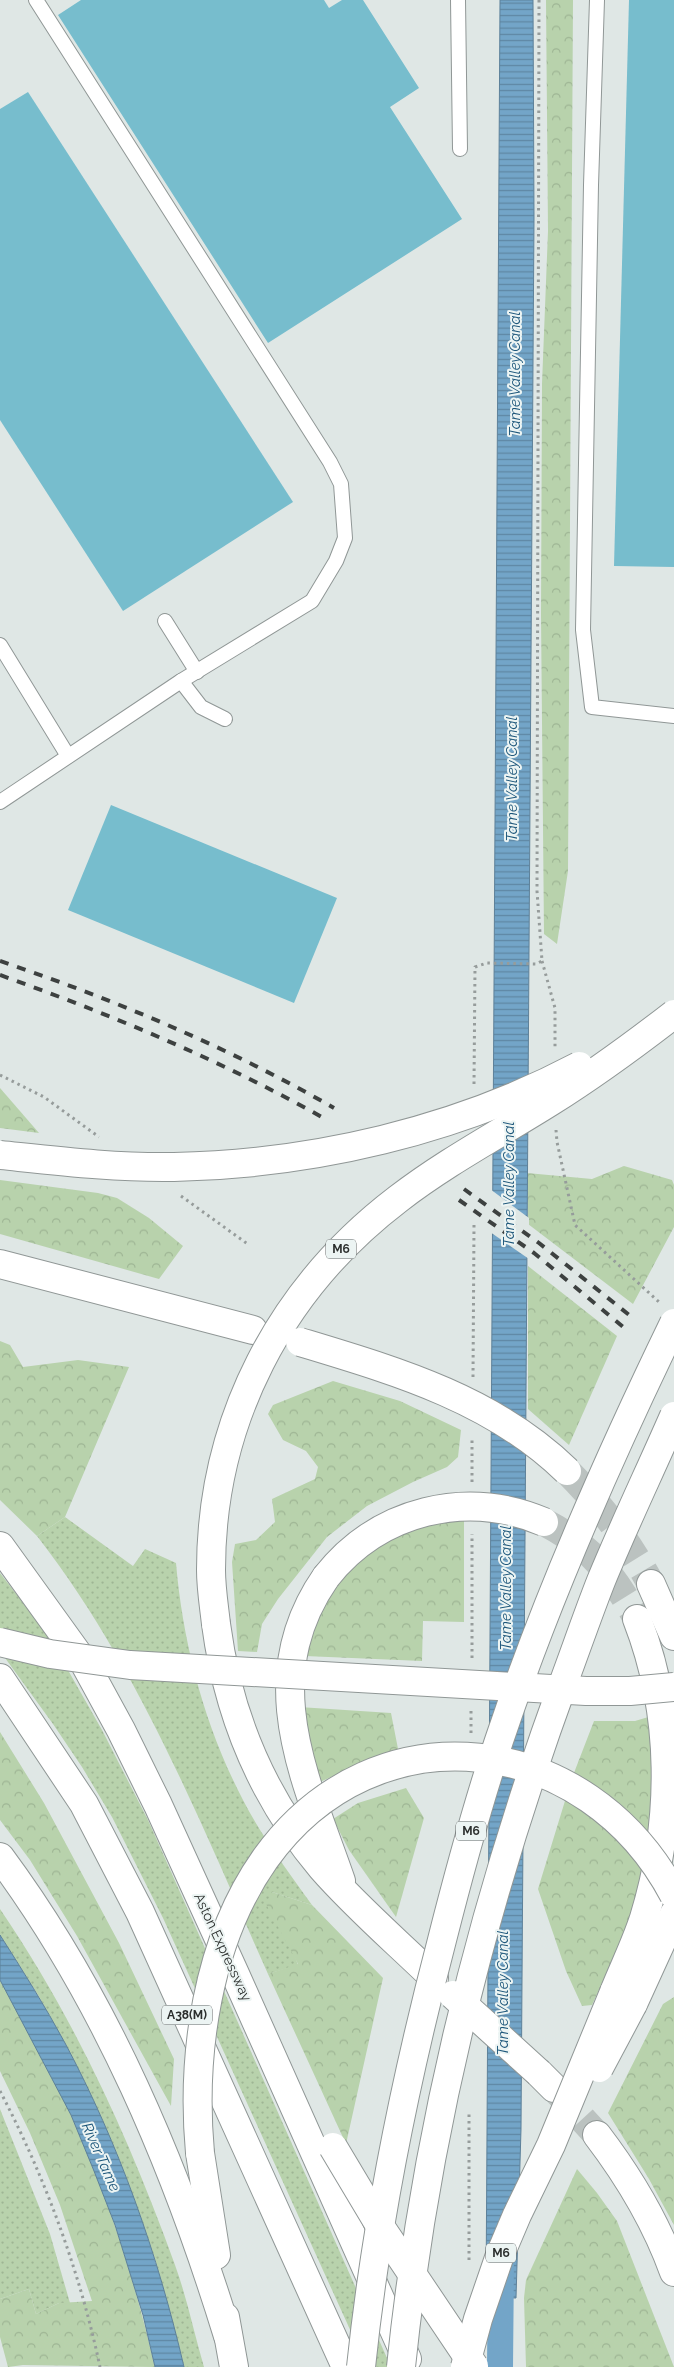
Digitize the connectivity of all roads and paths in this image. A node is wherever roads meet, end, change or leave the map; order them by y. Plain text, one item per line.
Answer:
1 (36, 0) edge
2 (458, 0) edge
3 (540, 0) edge
4 (597, 0) edge
5 (460, 149) dead end
6 (165, 621) dead end
7 (0, 645) edge
8 (197, 672) junction
9 (181, 681) junction
10 (674, 716) edge
11 (225, 719) dead end
12 (68, 756) junction
13 (0, 802) edge
14 (542, 961) junction
15 (674, 1009) edge
16 (674, 1014) edge
17 (555, 1056) dead end
18 (0, 1075) edge
19 (474, 1094) dead end
20 (556, 1123) dead end
21 (104, 1141) dead end
22 (0, 1154) edge
23 (181, 1196) dead end
24 (474, 1225) dead end
25 (249, 1245) dead end
26 (0, 1264) edge
27 (667, 1313) edge
28 (253, 1330) dead end
29 (300, 1342) dead end
30 (472, 1383) dead end
31 (674, 1416) edge
32 (472, 1440) dead end
33 (566, 1471) tunnel mouth
34 (472, 1488) dead end
35 (544, 1522) tunnel mouth
36 (0, 1546) edge
37 (651, 1584) tunnel mouth
38 (640, 1628) tunnel mouth
39 (672, 1630) edge
40 (0, 1642) edge
41 (0, 1678) edge
42 (674, 1687) edge
43 (0, 1857) edge
44 (344, 1892) junction
45 (674, 1895) edge
46 (674, 1914) edge
47 (236, 1974) junction
48 (624, 1998) junction
49 (547, 2080) tunnel mouth
50 (0, 2091) edge
51 (597, 2135) tunnel mouth
52 (674, 2272) edge
53 (228, 2336) junction
54 (100, 2367) edge
55 (234, 2367) edge
56 (346, 2367) edge
57 (361, 2367) edge
58 (401, 2367) edge
59 (410, 2367) edge
60 (465, 2367) edge
61 (475, 2367) edge

1 - 8 lane
2 - 5 lane
3 - 14 path
4 - 10 lane
6 - 8 lane
7 - 12 lane
8 - 9 lane
9 - 11 lane
9 - 12 lane
12 - 13 lane
14 - 17 path
14 - 19 path
15 - 22 highway, bridge
16 - 44 highway, M6, bridge
18 - 21 path
20 - 27 path
23 - 25 path
24 - 30 path
26 - 28 highway
27 - 57 highway, M6, bridge
29 - 33 highway, bridge
31 - 58 highway, bridge
32 - 34 path
35 - 44 highway, M6, bridge
36 - 47 highway, Aston Expressway
37 - 39 highway
38 - 48 highway, M6
40 - 42 highway, bridge
41 - 56 highway, A38(M)
43 - 53 highway
44 - 49 highway, M6, bridge
45 - 53 highway, bridge
46 - 48 highway, M6
47 - 59 highway, Aston Expressway
47 - 61 highway, bridge
48 - 60 highway, M6, bridge
50 - 54 path
51 - 52 highway
53 - 55 highway

